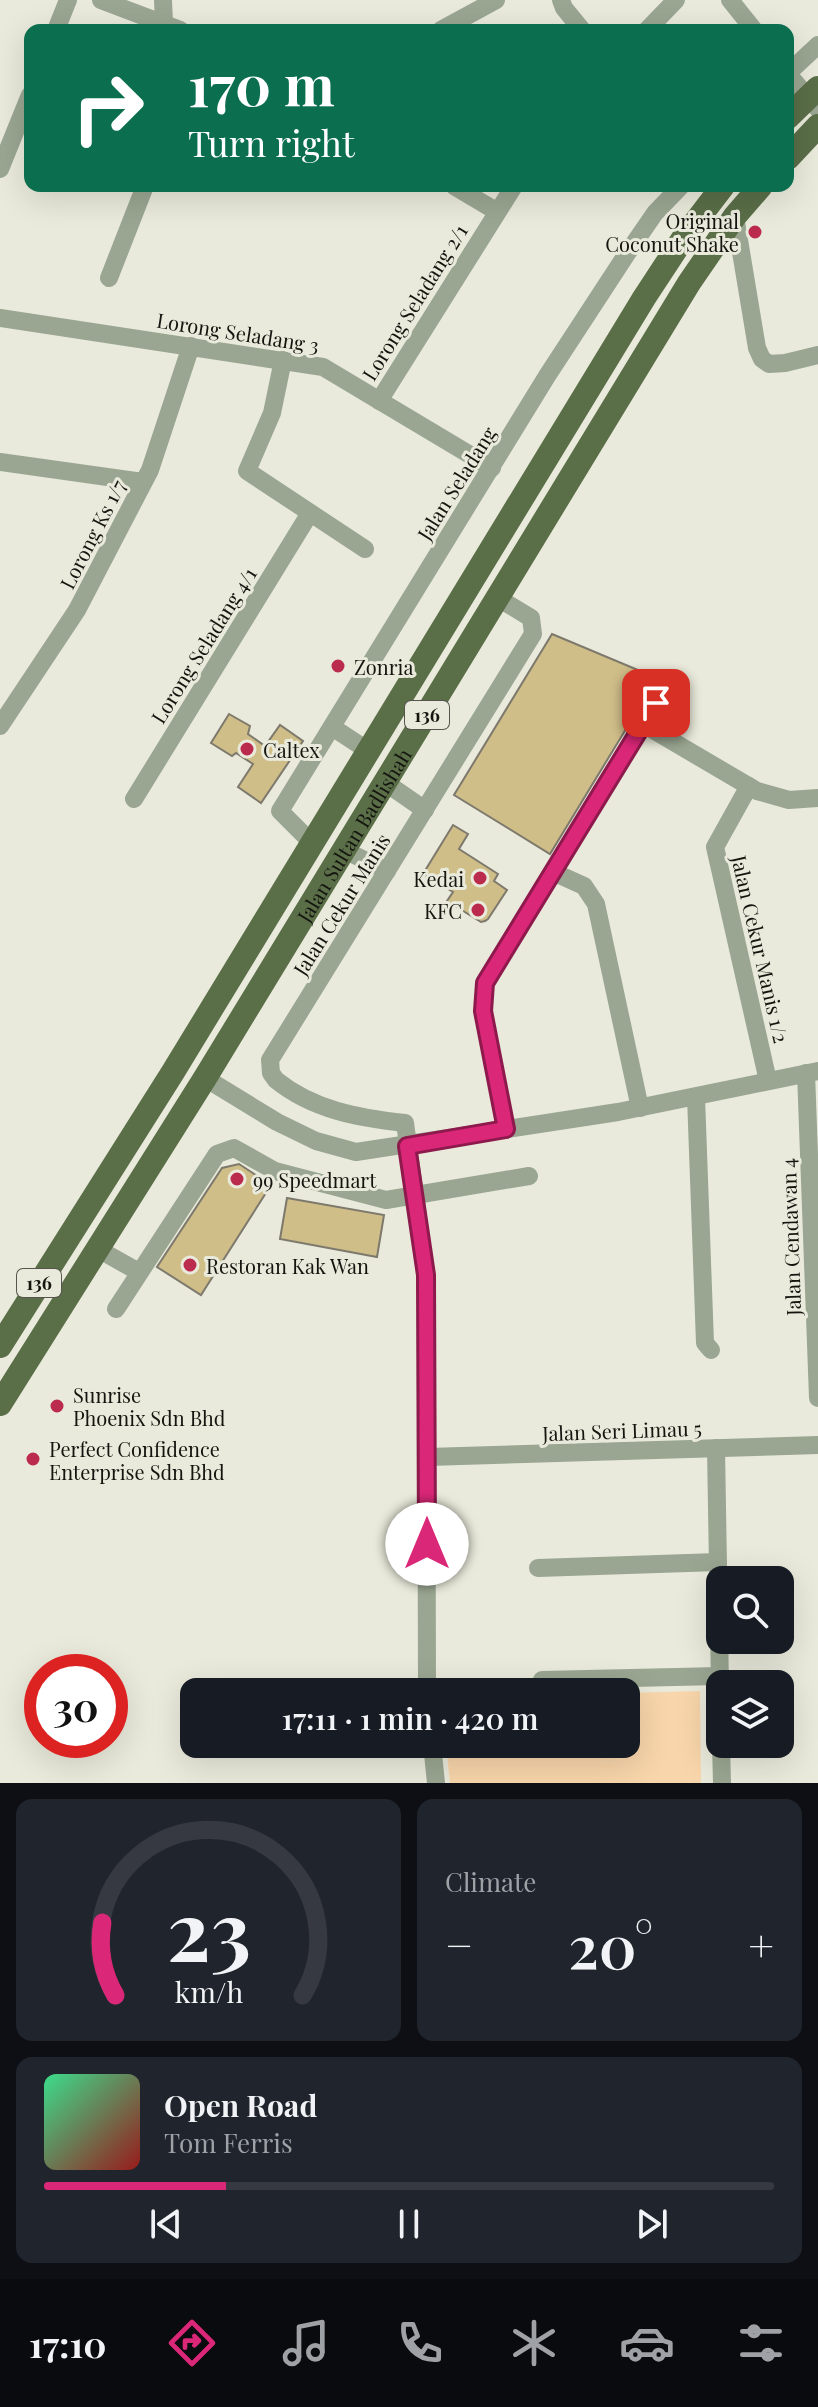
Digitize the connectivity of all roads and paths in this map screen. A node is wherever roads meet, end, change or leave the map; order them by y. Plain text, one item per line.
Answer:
1 (68, 0) edge
2 (101, 0) edge
3 (163, 0) edge
4 (496, 0) edge
5 (561, 0) edge
6 (676, 0) edge
7 (730, 0) edge
8 (58, 24) edge
9 (164, 24) edge
10 (171, 24) edge
11 (452, 24) edge
12 (577, 24) edge
13 (653, 24) edge
14 (749, 24) edge
15 (818, 45) edge
16 (794, 67) edge
17 (794, 79) edge
18 (815, 98) edge
19 (24, 110) edge
20 (794, 113) edge
21 (818, 126) edge
22 (794, 152) edge
23 (0, 169) edge
24 (143, 192) edge
25 (464, 192) edge
26 (510, 192) edge
27 (675, 192) edge
28 (718, 192) edge
29 (756, 192) edge
30 (496, 211) junction
31 (735, 216) junction
32 (109, 278) dead end
33 (0, 318) edge
34 (191, 346) junction
35 (818, 355) edge
36 (283, 360) junction
37 (379, 401) junction
38 (0, 462) edge
39 (492, 468) junction
40 (143, 482) junction
41 (310, 513) junction
42 (365, 549) dead end
43 (498, 598) junction
44 (669, 683) dead end
45 (643, 724) junction
46 (0, 726) edge
47 (332, 727) junction
48 (367, 750) junction
49 (386, 783) junction
50 (749, 786) junction
51 (818, 798) edge
52 (134, 799) dead end
53 (425, 810) junction
54 (311, 842) junction
55 (344, 850) junction
56 (387, 871) junction
57 (553, 872) junction
58 (812, 1072) edge
59 (205, 1078) junction
60 (768, 1081) junction
61 (696, 1097) junction
62 (640, 1108) junction
63 (506, 1129) junction
64 (407, 1146) junction
65 (529, 1176) dead end
66 (415, 1196) junction
67 (815, 1218) edge
68 (98, 1249) junction
69 (139, 1272) junction
70 (116, 1309) dead end
71 (0, 1346) edge
72 (711, 1350) dead end
73 (817, 1360) edge
74 (818, 1398) edge
75 (0, 1404) edge
76 (818, 1445) edge
77 (716, 1448) junction
78 (428, 1457) junction
79 (718, 1562) junction
80 (538, 1568) dead end
81 (720, 1670) edge
82 (427, 1678) edge
83 (640, 1681) edge
84 (706, 1681) edge
85 (433, 1758) edge
86 (721, 1758) edge
87 (436, 1783) edge
88 (722, 1783) edge

1 - 8 street
2 - 9 street
3 - 10 street
4 - 11 street
5 - 12 street
6 - 13 street
7 - 14 street
15 - 16 street
17 - 18 street
18 - 20 main road
19 - 23 street
21 - 22 main road
24 - 32 street
25 - 30 street
26 - 30 street, Lorong Seladang 2/1
27 - 39 street, Jalan Seladang
28 - 48 main road, Jalan Sultan Badlishah / 136
29 - 31 main road, Jalan Sultan Badlishah / 136
30 - 37 street, Lorong Seladang 2/1
31 - 35 street
31 - 43 main road, Jalan Sultan Badlishah / 136
33 - 34 street, Lorong Seladang 3
34 - 36 street, Lorong Seladang 3
34 - 40 street, Lorong Ks 1/7
36 - 37 street, Lorong Seladang 3
36 - 41 street
37 - 39 street, Lorong Seladang 3
38 - 40 street
39 - 47 street, Jalan Seladang
40 - 46 street, Lorong Ks 1/7
41 - 42 street
41 - 52 street, Lorong Seladang 4/1
43 - 49 main road, Jalan Sultan Badlishah / 136
43 - 53 street, Jalan Cekur Manis
44 - 45 street
45 - 50 street
45 - 57 street
47 - 48 street
47 - 54 street, Jalan Seladang
48 - 54 main road, Jalan Sultan Badlishah / 136
49 - 53 street
49 - 55 main road, Jalan Sultan Badlishah / 136
50 - 51 street
50 - 60 street, Jalan Cekur Manis 1/2
53 - 56 street, Jalan Cekur Manis
54 - 71 main road, Jalan Sultan Badlishah / 136
55 - 56 street
55 - 59 main road, Jalan Sultan Badlishah / 136
56 - 64 street, Jalan Cekur Manis
57 - 62 street
57 - 63 street
58 - 60 street
58 - 67 street, Jalan Cendawan 4
59 - 64 street
59 - 68 main road, Jalan Sultan Badlishah / 136
60 - 61 street
61 - 62 street
61 - 72 street
62 - 63 street
63 - 64 street
64 - 66 street
65 - 66 street
66 - 69 street
66 - 78 street
67 - 73 street, Jalan Cendawan 4
68 - 69 street
68 - 75 main road, Jalan Sultan Badlishah / 136
69 - 70 street
73 - 74 street, Jalan Cendawan 4
76 - 77 street, Jalan Seri Limau 5
77 - 78 street, Jalan Seri Limau 5
77 - 79 street
78 - 82 street
79 - 80 street
79 - 81 street
83 - 84 street
85 - 87 street
86 - 88 street

